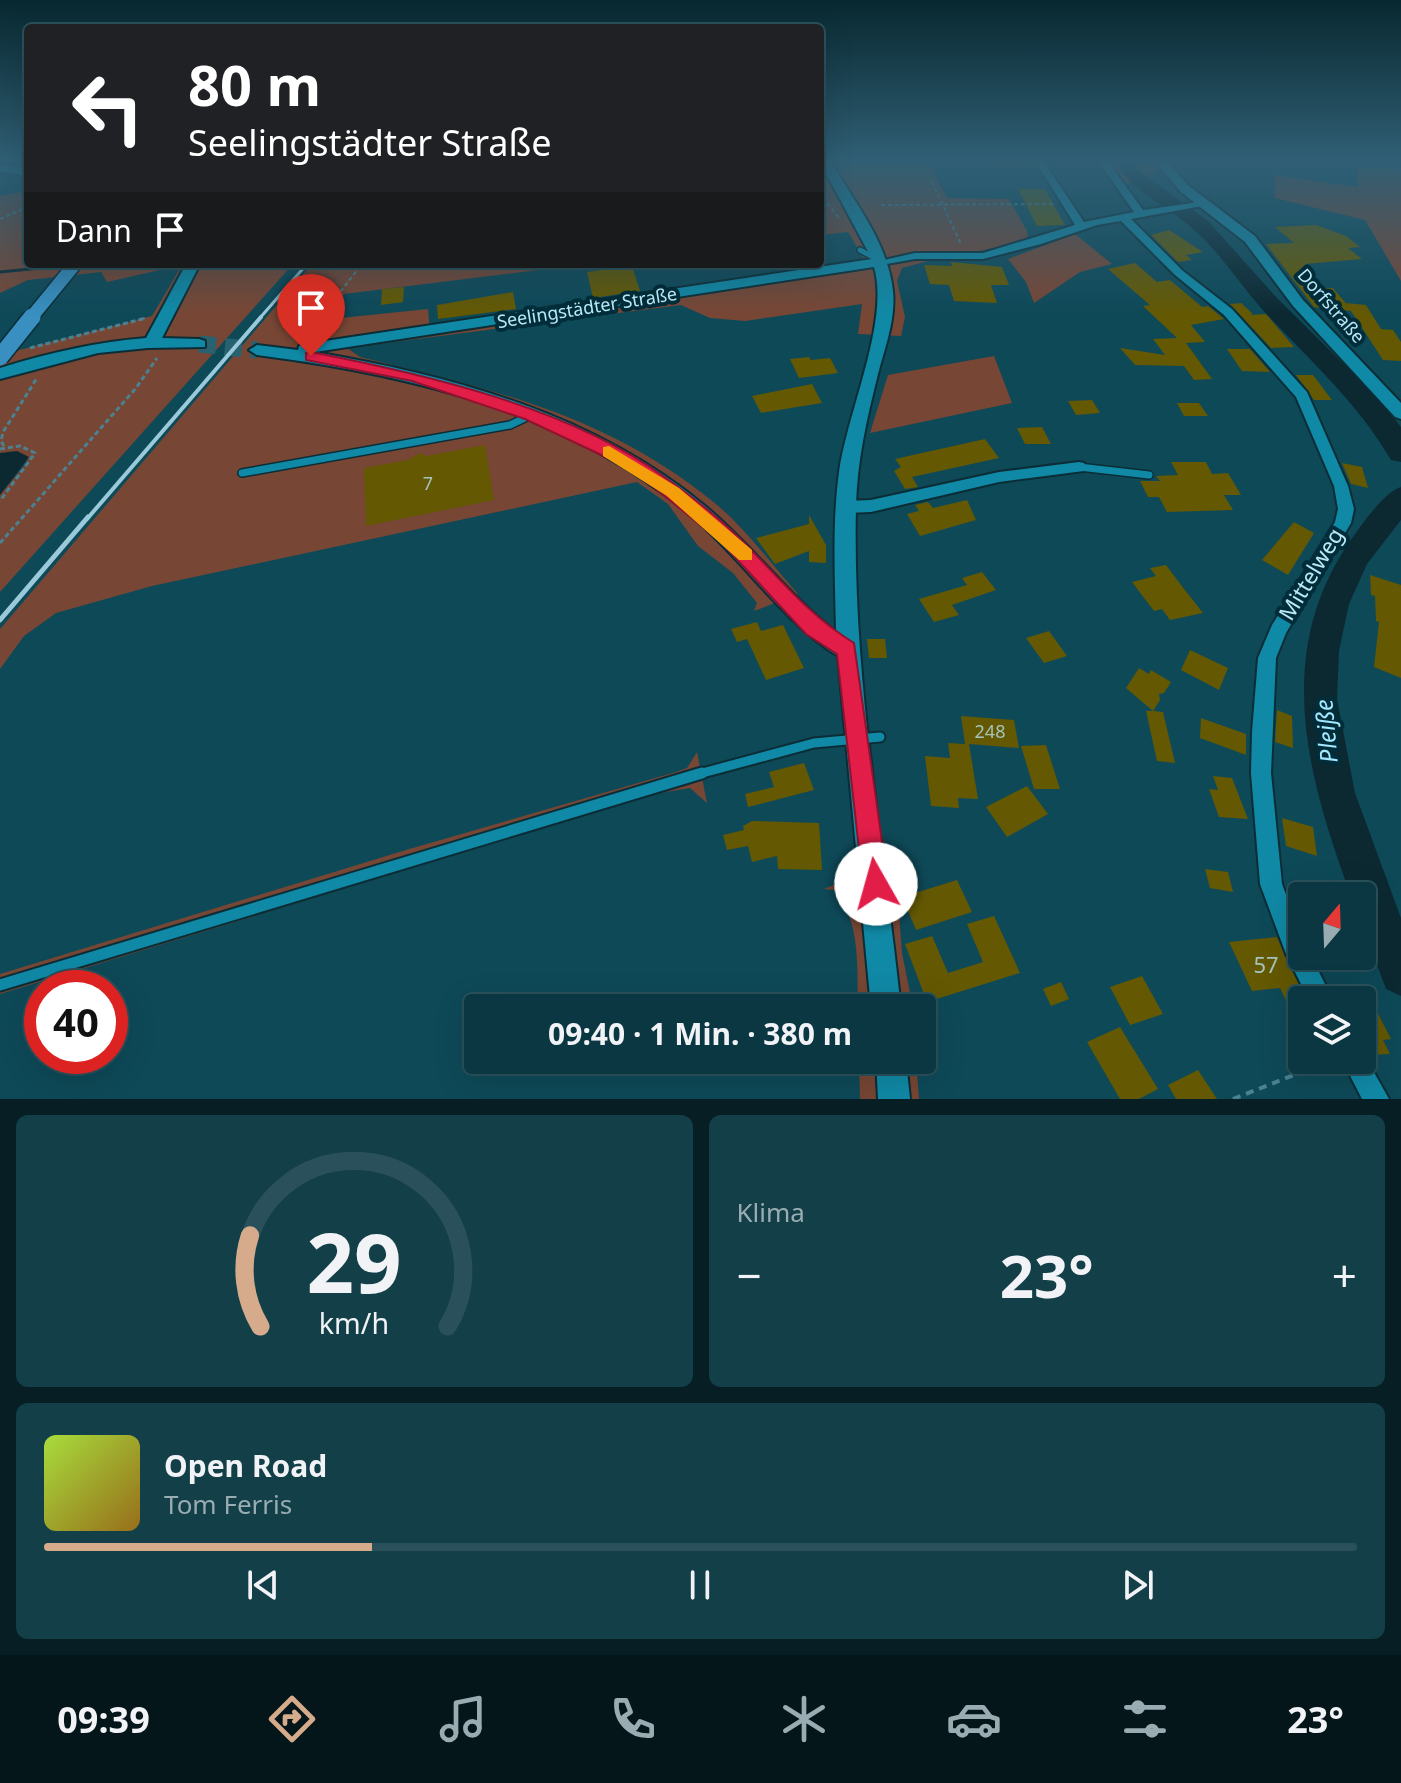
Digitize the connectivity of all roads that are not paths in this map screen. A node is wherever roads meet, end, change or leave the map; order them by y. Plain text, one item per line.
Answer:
1 (854, 213) edge
2 (1072, 213) edge
3 (1131, 213) edge
4 (1147, 213) edge
5 (1210, 213) edge
6 (1133, 216) junction
7 (1081, 226) junction
8 (860, 250) dead end
9 (881, 262) junction
10 (72, 268) edge
11 (191, 268) edge
12 (160, 342) junction
13 (199, 344) tunnel mouth
14 (257, 350) tunnel mouth
15 (294, 354) junction
16 (0, 357) edge
17 (0, 374) edge
18 (1401, 413) edge
19 (531, 415) junction
20 (1079, 467) joint
21 (242, 473) dead end
22 (1149, 475) dead end
23 (846, 507) junction
24 (847, 650) junction
25 (868, 738) junction
26 (0, 985) edge
27 (1314, 986) edge
28 (885, 994) edge
29 (892, 1074) edge
30 (1362, 1074) edge
31 (894, 1099) edge
32 (1376, 1099) edge

1 - 9 street
2 - 7 street
3 - 6 street, Mittelweg
4 - 6 street
5 - 18 street, Dorfstraße
6 - 7 street
6 - 27 street, Mittelweg
7 - 9 street
8 - 9 lane
9 - 15 street, Seelingstädter Straße
9 - 23 street
10 - 16 main road, bridge
11 - 12 street
12 - 13 street
12 - 17 street
14 - 15 street, Seelingstädter Straße
15 - 19 street, Seelingstädter Straße
19 - 21 lane
19 - 24 street, Seelingstädter Straße
20 - 22 lane
20 - 23 street
23 - 24 street
24 - 25 street
25 - 26 lane
25 - 28 street
29 - 31 street
30 - 32 street

